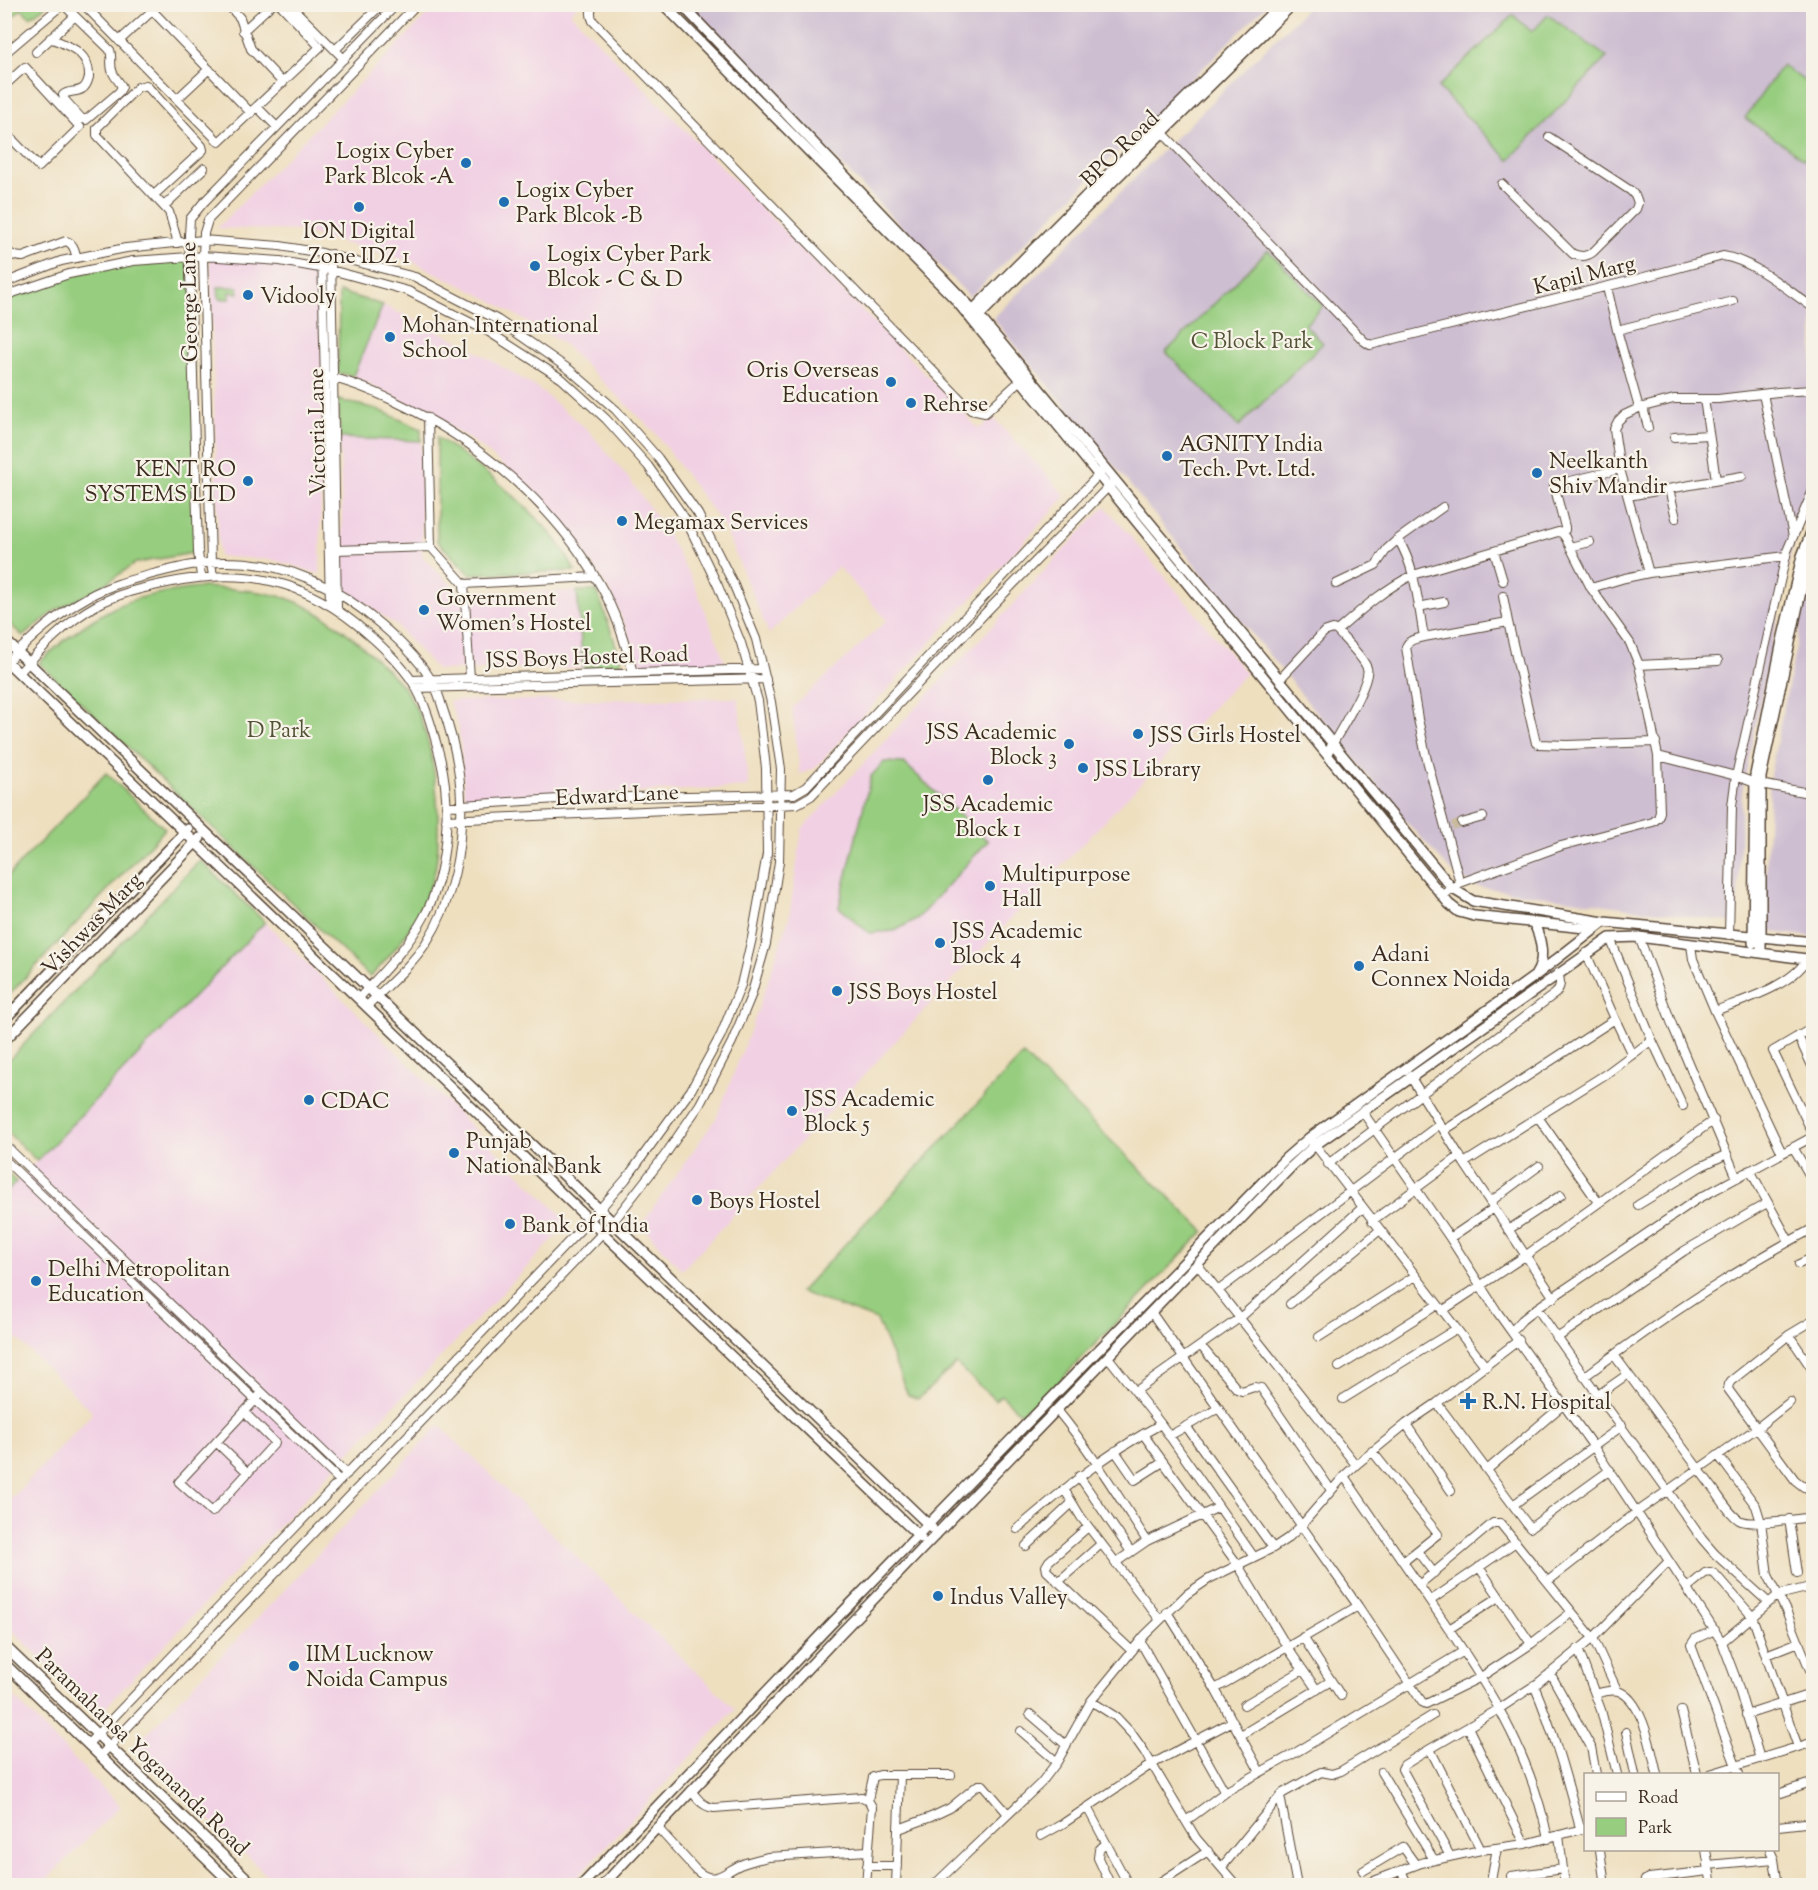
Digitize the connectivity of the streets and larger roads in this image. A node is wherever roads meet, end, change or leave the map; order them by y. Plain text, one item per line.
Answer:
1 (63, 4) edge
2 (91, 4) edge
3 (226, 4) edge
4 (272, 4) edge
5 (280, 4) edge
6 (290, 4) edge
7 (382, 4) edge
8 (397, 4) edge
9 (417, 4) edge
10 (594, 4) edge
11 (663, 4) edge
12 (681, 4) edge
13 (1281, 4) edge
14 (1293, 4) edge
15 (149, 8) edge
16 (75, 16) junction
17 (243, 31) junction
18 (50, 38) junction
19 (119, 41) junction
20 (335, 50) junction
21 (36, 52) dead end
22 (4, 54) edge
23 (344, 59) junction
24 (209, 69) junction
25 (283, 82) junction
26 (4, 86) edge
27 (177, 99) junction
28 (254, 110) junction
29 (277, 127) junction
30 (1160, 130) junction
31 (4, 131) edge
32 (1549, 137) dead end
33 (204, 168) dead end
34 (1502, 184) dead end
35 (154, 195) junction
36 (164, 206) junction
37 (203, 240) junction
38 (189, 242) junction
39 (178, 243) junction
40 (4, 248) edge
41 (326, 253) junction
42 (203, 256) junction
43 (191, 257) junction
44 (77, 258) junction
45 (327, 270) junction
46 (4, 283) edge
47 (1606, 287) junction
48 (4, 296) edge
49 (1733, 301) dead end
50 (1814, 308) edge
51 (973, 316) junction
52 (1617, 330) junction
53 (329, 377) junction
54 (1021, 380) junction
55 (1814, 390) edge
56 (1763, 394) junction
57 (1704, 399) junction
58 (1641, 408) junction
59 (428, 418) junction
60 (1648, 428) dead end
61 (1709, 435) junction
62 (1674, 437) dead end
63 (1620, 469) junction
64 (1102, 471) junction
65 (1742, 476) dead end
66 (1716, 480) junction
67 (1112, 483) junction
68 (1814, 488) edge
69 (1670, 489) junction
70 (1628, 496) junction
71 (1443, 507) dead end
72 (1676, 518) dead end
73 (1814, 525) edge
74 (1562, 533) junction
75 (1793, 537) junction
76 (1398, 539) junction
77 (1590, 542) dead end
78 (1814, 545) edge
79 (431, 547) junction
80 (1570, 547) junction
81 (336, 550) junction
82 (1494, 551) junction
83 (1786, 556) junction
84 (212, 563) junction
85 (200, 564) junction
86 (1649, 573) junction
87 (1413, 575) junction
88 (213, 576) junction
89 (201, 577) junction
90 (595, 577) junction
91 (1503, 581) dead end
92 (464, 584) junction
93 (1336, 584) dead end
94 (1591, 588) junction
95 (333, 590) junction
96 (1503, 596) dead end
97 (1444, 602) dead end
98 (333, 607) junction
99 (1418, 607) junction
100 (1508, 622) junction
101 (1337, 631) junction
102 (389, 632) junction
103 (1424, 637) junction
104 (4, 639) edge
105 (378, 642) junction
106 (18, 652) junction
107 (6, 661) edge
108 (1718, 661) dead end
109 (29, 662) junction
110 (1639, 665) junction
111 (764, 669) junction
112 (749, 670) junction
113 (19, 673) junction
114 (633, 673) junction
115 (605, 674) junction
116 (470, 678) junction
117 (430, 679) junction
118 (752, 679) junction
119 (766, 679) junction
120 (1280, 679) junction
121 (606, 683) junction
122 (414, 684) junction
123 (436, 688) junction
124 (1656, 742) junction
125 (1332, 743) junction
126 (1327, 753) junction
127 (1658, 756) junction
128 (1736, 776) junction
129 (1758, 783) junction
130 (766, 794) junction
131 (785, 794) junction
132 (1814, 794) edge
133 (780, 804) junction
134 (767, 805) junction
135 (446, 806) junction
136 (461, 806) junction
137 (1483, 817) dead end
138 (446, 820) junction
139 (461, 820) junction
140 (195, 822) junction
141 (1462, 823) tunnel mouth
142 (186, 832) junction
143 (206, 832) junction
144 (196, 842) junction
145 (1457, 886) junction
146 (1442, 896) junction
147 (1533, 922) junction
148 (1604, 922) junction
149 (1594, 929) junction
150 (1729, 935) junction
151 (1639, 937) junction
152 (1756, 937) junction
153 (1610, 938) junction
154 (1814, 942) edge
155 (1691, 945) junction
156 (1757, 952) junction
157 (1586, 953) junction
158 (1810, 960) edge
159 (1558, 973) junction
160 (1535, 976) junction
161 (368, 988) junction
162 (377, 996) junction
163 (359, 998) junction
164 (367, 1006) junction
165 (1715, 1011) junction
166 (1615, 1019) junction
167 (4, 1020) edge
168 (1814, 1027) edge
169 (1798, 1036) junction
170 (1652, 1040) junction
171 (4, 1041) edge
172 (1632, 1055) junction
173 (1814, 1070) edge
174 (1410, 1076) junction
175 (1421, 1093) junction
176 (1683, 1106) dead end
177 (1362, 1111) junction
178 (1538, 1117) junction
179 (1714, 1120) junction
180 (1442, 1127) junction
181 (1374, 1128) junction
182 (1814, 1136) edge
183 (1312, 1141) junction
184 (4, 1144) edge
185 (1793, 1147) junction
186 (1782, 1153) junction
187 (1727, 1154) junction
188 (1394, 1158) junction
189 (4, 1159) edge
190 (1462, 1159) junction
191 (1328, 1164) junction
192 (1539, 1166) dead end
193 (1750, 1170) junction
194 (39, 1178) junction
195 (1737, 1178) junction
196 (1814, 1183) edge
197 (32, 1185) junction
198 (1415, 1188) junction
199 (1350, 1192) junction
200 (1561, 1195) dead end
201 (1598, 1202) junction
202 (1767, 1203) junction
203 (1492, 1205) junction
204 (1638, 1205) dead end
205 (1362, 1208) junction
206 (599, 1210) junction
207 (590, 1220) junction
208 (1372, 1221) junction
209 (613, 1222) junction
210 (88, 1224) junction
211 (1814, 1228) edge
212 (1380, 1230) junction
213 (1508, 1230) junction
214 (81, 1232) junction
215 (603, 1232) junction
216 (1450, 1238) junction
217 (1789, 1241) junction
218 (1525, 1256) junction
219 (1814, 1257) edge
220 (1197, 1264) junction
221 (1798, 1264) dead end
222 (1415, 1276) junction
223 (1479, 1285) junction
224 (1219, 1290) junction
225 (165, 1298) junction
226 (1554, 1298) junction
227 (1290, 1304) dead end
228 (158, 1306) junction
229 (1440, 1308) junction
230 (1537, 1308) junction
231 (1151, 1312) junction
232 (1241, 1317) junction
233 (1814, 1320) edge
234 (1456, 1329) junction
235 (1512, 1331) junction
236 (1789, 1335) junction
237 (1319, 1337) dead end
238 (1557, 1338) junction
239 (1519, 1340) junction
240 (1201, 1346) junction
241 (1614, 1355) junction
242 (1108, 1357) junction
243 (1184, 1357) junction
244 (1339, 1367) dead end
245 (1485, 1367) junction
246 (1814, 1372) edge
247 (1628, 1374) junction
248 (1584, 1377) junction
249 (1136, 1391) junction
250 (263, 1393) junction
251 (1598, 1395) junction
252 (1343, 1399) dead end
253 (256, 1400) junction
254 (1790, 1402) dead end
255 (1437, 1403) junction
256 (1564, 1404) junction
257 (1219, 1408) junction
258 (1057, 1410) junction
259 (244, 1412) junction
260 (1161, 1424) junction
261 (1406, 1424) junction
262 (1186, 1426) junction
263 (1622, 1426) junction
264 (1757, 1428) junction
265 (1143, 1434) junction
266 (1169, 1436) junction
267 (216, 1442) junction
268 (1593, 1446) junction
269 (1115, 1450) junction
270 (1372, 1451) junction
271 (1718, 1455) junction
272 (1163, 1462) junction
273 (1097, 1463) junction
274 (1356, 1465) junction
275 (1698, 1469) junction
276 (1487, 1470) junction
277 (1610, 1470) junction
278 (248, 1473) junction
279 (347, 1474) junction
280 (1079, 1476) junction
281 (1344, 1476) junction
282 (340, 1480) junction
283 (1064, 1489) junction
284 (1331, 1490) junction
285 (1668, 1490) junction
286 (1451, 1491) dead end
287 (1813, 1492) edge
288 (1072, 1503) junction
289 (1513, 1505) junction
290 (1219, 1507) junction
291 (1637, 1512) junction
292 (1201, 1515) junction
293 (1814, 1517) edge
294 (1789, 1520) junction
295 (1761, 1522) junction
296 (928, 1524) junction
297 (1301, 1526) junction
298 (1088, 1527) junction
299 (1017, 1529) dead end
300 (937, 1534) junction
301 (918, 1535) junction
302 (1147, 1541) junction
303 (1516, 1542) junction
304 (927, 1544) junction
305 (1101, 1544) junction
306 (1026, 1546) dead end
307 (1273, 1548) junction
308 (1418, 1551) junction
309 (1131, 1552) junction
310 (1254, 1557) junction
311 (1669, 1561) junction
312 (1403, 1562) junction
313 (1115, 1563) junction
314 (1238, 1565) junction
315 (1479, 1567) junction
316 (1434, 1573) junction
317 (1797, 1574) dead end
318 (1548, 1581) junction
319 (1058, 1582) junction
320 (1419, 1586) junction
321 (1814, 1586) edge
322 (1687, 1588) junction
323 (1779, 1595) junction
324 (1499, 1597) junction
325 (1430, 1601) junction
326 (1768, 1602) junction
327 (1358, 1606) junction
328 (1167, 1612) junction
329 (1572, 1612) junction
330 (1752, 1616) junction
331 (1160, 1620) junction
332 (1449, 1629) junction
333 (1715, 1630) junction
334 (1303, 1636) junction
335 (1593, 1638) junction
336 (1140, 1641) junction
337 (1722, 1642) junction
338 (1799, 1642) junction
339 (1531, 1644) junction
340 (4, 1645) edge
341 (1287, 1647) junction
342 (1578, 1649) junction
343 (1132, 1651) junction
344 (1464, 1651) junction
345 (1766, 1655) junction
346 (4, 1664) edge
347 (1303, 1670) junction
348 (1550, 1673) junction
349 (1481, 1677) junction
350 (1814, 1680) edge
351 (1331, 1681) junction
352 (1411, 1684) junction
353 (1534, 1685) junction
354 (1215, 1689) junction
355 (1317, 1690) junction
356 (1617, 1690) junction
357 (1814, 1693) edge
358 (1595, 1694) junction
359 (1341, 1696) dead end
360 (1091, 1701) junction
361 (1782, 1703) junction
362 (1244, 1705) dead end
363 (1499, 1709) junction
364 (1681, 1710) dead end
365 (1030, 1714) dead end
366 (1433, 1715) dead end
367 (1746, 1715) junction
368 (1233, 1721) junction
369 (1468, 1727) junction
370 (1021, 1731) dead end
371 (1626, 1732) dead end
372 (97, 1734) junction
373 (1241, 1735) junction
374 (1196, 1739) junction
375 (1814, 1742) edge
376 (88, 1744) junction
377 (1066, 1744) junction
378 (109, 1746) junction
379 (1798, 1747) junction
380 (1430, 1749) junction
381 (100, 1756) junction
382 (1760, 1759) junction
383 (1057, 1762) junction
384 (1152, 1764) junction
385 (1735, 1766) junction
386 (1260, 1772) junction
387 (1381, 1772) dead end
388 (1596, 1773) edge
389 (1617, 1773) edge
390 (1635, 1773) edge
391 (1657, 1773) edge
392 (1697, 1773) edge
393 (1713, 1773) edge
394 (1738, 1773) edge
395 (900, 1775) junction
396 (951, 1775) dead end
397 (1814, 1782) edge
398 (692, 1791) junction
399 (1225, 1792) junction
400 (1283, 1793) junction
401 (1779, 1794) edge
402 (868, 1800) junction
403 (1087, 1808) junction
404 (1008, 1814) junction
405 (1186, 1821) junction
406 (1814, 1822) edge
407 (1779, 1826) edge
408 (657, 1827) junction
409 (1583, 1828) edge
410 (899, 1829) junction
411 (1559, 1835) junction
412 (1041, 1836) dead end
413 (1548, 1839) junction
414 (1106, 1843) junction
415 (1525, 1844) junction
416 (1497, 1848) junction
417 (1481, 1850) junction
418 (868, 1851) junction
419 (1208, 1851) junction
420 (1600, 1851) edge
421 (1706, 1851) edge
422 (1770, 1851) edge
423 (1450, 1856) junction
424 (1774, 1859) junction
425 (1434, 1860) junction
426 (1416, 1865) junction
427 (867, 1866) junction
428 (897, 1866) junction
429 (1222, 1867) junction
430 (1709, 1868) junction
431 (1563, 1869) junction
432 (1363, 1870) dead end
433 (1401, 1870) junction
434 (594, 1872) junction
435 (1511, 1876) dead end
436 (604, 1885) edge
437 (234, 1886) edge
438 (255, 1886) edge
439 (581, 1886) edge
440 (866, 1886) edge
441 (896, 1886) edge
442 (933, 1886) edge
443 (1111, 1886) edge
444 (1129, 1886) edge
445 (1154, 1886) edge
446 (1237, 1886) edge
447 (1297, 1886) edge
448 (1361, 1886) edge
449 (1408, 1886) edge
450 (1490, 1886) edge
451 (1565, 1886) edge
452 (1605, 1886) edge
453 (1644, 1886) edge
454 (1712, 1886) edge
455 (1778, 1886) edge

1 - 16 street
1 - 22 street
2 - 19 street
3 - 17 street
4 - 17 street
5 - 25 street
6 - 20 street
7 - 20 street
8 - 23 street, George Lane
9 - 37 street, George Lane
10 - 54 street
11 - 51 street
12 - 51 street
13 - 30 street, BPO Road
14 - 30 street, BPO Road
15 - 19 street
15 - 24 street
16 - 18 street
16 - 18 street
17 - 25 street
18 - 21 street
19 - 27 street
20 - 23 street
23 - 29 street, George Lane
24 - 27 street
24 - 28 street
25 - 28 street
26 - 31 street
27 - 28 street
28 - 29 street
29 - 38 street, George Lane
30 - 47 street, Kapil Marg
30 - 51 street, BPO Road
32 - 34 street
33 - 36 street
35 - 35 street
35 - 36 street
36 - 39 street
37 - 38 street
37 - 41 street
37 - 42 street, George Lane
38 - 39 street
38 - 43 street, George Lane
39 - 44 street
40 - 44 street
41 - 45 street, Victoria Lane
41 - 111 street
42 - 43 street
42 - 45 street
42 - 84 street, George Lane
43 - 48 street
43 - 85 street, George Lane
44 - 46 street
45 - 53 street, Victoria Lane
45 - 112 street
47 - 50 street, Kapil Marg
47 - 52 street
49 - 52 street
51 - 54 street
51 - 64 street
52 - 58 street
53 - 59 street
53 - 81 street, Victoria Lane
53 - 95 street, Victoria Lane
54 - 64 street
55 - 56 street
56 - 57 street
56 - 75 street
57 - 58 street
57 - 61 street
58 - 60 street
58 - 63 street
59 - 79 street
59 - 90 street
61 - 62 street
61 - 66 street
63 - 70 street
63 - 74 street
64 - 67 street
64 - 131 street
65 - 66 street
66 - 69 street
67 - 120 street
67 - 126 street
67 - 133 street, Edward Lane
68 - 75 street
69 - 70 street
69 - 72 street
70 - 86 street
71 - 76 street
73 - 129 street
74 - 80 street
74 - 82 street
75 - 83 street
76 - 87 street
76 - 93 street
77 - 80 street
78 - 129 street
79 - 81 street
79 - 92 street
80 - 94 street
81 - 95 street, Victoria Lane
82 - 87 street
82 - 91 street
83 - 86 street
83 - 128 street
84 - 85 street
84 - 88 street, George Lane
84 - 95 street
85 - 89 street, George Lane
85 - 106 street
86 - 94 street
87 - 99 street
87 - 101 street
88 - 89 street
88 - 98 street
89 - 109 street
90 - 92 street
90 - 114 street
92 - 116 street
94 - 110 street
95 - 98 street, Victoria Lane
95 - 102 street
96 - 100 street
97 - 99 street
98 - 105 street
99 - 103 street
100 - 103 street
100 - 124 street
101 - 120 street
101 - 125 street
102 - 105 street
102 - 117 street
103 - 145 street
104 - 106 street
105 - 122 street
106 - 107 street
106 - 109 street
107 - 113 street
108 - 110 street
109 - 113 street
109 - 140 street
110 - 124 street
111 - 112 street, JSS Boys Hostel Road
111 - 119 street
112 - 114 street, JSS Boys Hostel Road
112 - 118 street
113 - 142 street
114 - 115 street, JSS Boys Hostel Road
115 - 116 street, JSS Boys Hostel Road
115 - 121 street
116 - 117 street, JSS Boys Hostel Road
117 - 122 street, JSS Boys Hostel Road
117 - 123 street
118 - 119 street, JSS Boys Hostel Road
118 - 121 street, JSS Boys Hostel Road
118 - 130 street
119 - 131 street
120 - 125 street
121 - 123 street, JSS Boys Hostel Road
122 - 123 street, JSS Boys Hostel Road
122 - 135 street
123 - 136 street
124 - 127 street
125 - 126 street
125 - 145 street
126 - 146 street
127 - 128 street
127 - 145 street
128 - 129 street
128 - 150 street
129 - 132 street
129 - 152 street
130 - 131 street, Edward Lane
130 - 134 street
130 - 136 street, Edward Lane
131 - 133 street
133 - 134 street, Edward Lane
133 - 209 street
134 - 139 street, Edward Lane
134 - 206 street
135 - 136 street, Edward Lane
135 - 138 street
136 - 139 street
137 - 141 street
138 - 139 street, Edward Lane
138 - 161 street
139 - 162 street
140 - 142 street, Vishwas Marg
140 - 143 street
142 - 144 street
142 - 167 street, Vishwas Marg
143 - 144 street, Vishwas Marg
143 - 161 street
144 - 163 street
144 - 171 street, Vishwas Marg
145 - 146 street
145 - 148 street
146 - 147 street
147 - 149 street
147 - 160 street
148 - 149 street
148 - 150 street
149 - 160 street
150 - 152 street
151 - 153 street
151 - 155 street
151 - 179 street
152 - 154 street
152 - 156 street
153 - 157 street
153 - 170 street
155 - 156 street
155 - 165 street
156 - 158 street
157 - 159 street
157 - 166 street
158 - 165 street
159 - 174 street
159 - 175 street
160 - 183 street
161 - 162 street
161 - 163 street
162 - 164 street
162 - 206 street
163 - 164 street
164 - 207 street
165 - 186 street
166 - 172 street
166 - 180 street
168 - 169 street
169 - 173 street
169 - 182 street
170 - 172 street
170 - 176 street
172 - 178 street
174 - 175 street
174 - 177 street
175 - 180 street
175 - 181 street
177 - 181 street
177 - 183 street
178 - 190 street
178 - 201 street
179 - 187 street
179 - 201 street
180 - 188 street
180 - 190 street
181 - 188 street
181 - 191 street
182 - 185 street
183 - 191 street
183 - 220 street
183 - 296 street
184 - 194 street
185 - 186 street
185 - 196 street
186 - 193 street
187 - 195 street
187 - 204 street
188 - 198 street
188 - 199 street
189 - 197 street
190 - 198 street
190 - 203 street
191 - 199 street
192 - 203 street
193 - 195 street
193 - 202 street
194 - 197 street
194 - 210 street
195 - 226 street
197 - 214 street
198 - 208 street
198 - 216 street
199 - 205 street
199 - 224 street
200 - 213 street
201 - 218 street
202 - 217 street
202 - 238 street
203 - 213 street
203 - 216 street
205 - 208 street
205 - 232 street
206 - 207 street
206 - 209 street
207 - 215 street
207 - 279 street
208 - 212 street
209 - 215 street
209 - 296 street
210 - 214 street
210 - 225 street
211 - 217 street
212 - 222 street
212 - 227 street
213 - 218 street
214 - 228 street
215 - 301 street
215 - 378 street
216 - 223 street
217 - 241 street
218 - 223 street
218 - 226 street
219 - 221 street
220 - 224 street
220 - 231 street
222 - 229 street
222 - 237 street
223 - 229 street
223 - 235 street
224 - 232 street
225 - 228 street
225 - 250 street
226 - 230 street
228 - 253 street
229 - 234 street
229 - 244 street
230 - 235 street
230 - 238 street
231 - 242 street
231 - 243 street
232 - 240 street
232 - 274 street
233 - 236 street
234 - 245 street
234 - 252 street
235 - 239 street
236 - 246 street
236 - 264 street
238 - 248 street
239 - 245 street
239 - 256 street
240 - 243 street
240 - 284 street
241 - 247 street
241 - 248 street
242 - 249 street
242 - 258 street
243 - 249 street
243 - 257 street
245 - 255 street
247 - 251 street
247 - 275 street
248 - 251 street
249 - 260 street
250 - 253 street
250 - 279 street
251 - 263 street
253 - 259 street
253 - 282 street
254 - 264 street
255 - 261 street
255 - 276 street
256 - 268 street
256 - 276 street
257 - 262 street
257 - 297 street
258 - 273 street
258 - 300 street
259 - 267 street
259 - 278 street
260 - 265 street
260 - 266 street
261 - 270 street
261 - 286 street
262 - 266 street
262 - 307 street
263 - 268 street
263 - 285 street
264 - 271 street
264 - 287 street
265 - 269 street
265 - 272 street
266 - 290 street
267 - 278 street
267 - 278 street
268 - 277 street
268 - 289 street
269 - 272 street
269 - 273 street
270 - 274 street
270 - 308 street
271 - 275 street
271 - 295 street
272 - 292 street
273 - 280 street
273 - 302 street
274 - 281 street
275 - 285 street
275 - 295 street
276 - 289 street
277 - 289 street
277 - 291 street
279 - 282 street
280 - 283 street
280 - 309 street
281 - 284 street
281 - 312 street
282 - 372 street
283 - 288 street
283 - 299 street
284 - 297 street
285 - 291 street
285 - 326 street
288 - 298 street
288 - 306 street
290 - 292 street
290 - 310 street
291 - 311 street
291 - 318 street
292 - 302 street
292 - 314 street
293 - 294 street
294 - 295 street
294 - 317 street
295 - 323 street
296 - 300 street
296 - 301 street
297 - 307 street
297 - 327 street
298 - 305 street
298 - 319 street
300 - 304 street
301 - 304 street
301 - 434 street
302 - 309 street
303 - 315 street
303 - 316 street
303 - 318 street
304 - 398 street
305 - 313 street
305 - 319 street
307 - 310 street
308 - 312 street
308 - 316 street
309 - 313 street
310 - 314 street
311 - 322 street
311 - 335 street
312 - 320 street
313 - 331 street
314 - 328 street
314 - 341 street
315 - 324 street
315 - 325 street
316 - 320 street
318 - 329 street
319 - 343 street
320 - 325 street
321 - 323 street
322 - 330 street
322 - 333 street
323 - 326 street
323 - 338 street
324 - 332 street
324 - 339 street
325 - 332 street
326 - 330 street
327 - 334 street
327 - 352 street
328 - 331 street
328 - 354 street
329 - 335 street
329 - 339 street
330 - 337 street
330 - 345 street
331 - 336 street
332 - 344 street
333 - 337 street
333 - 385 street
334 - 341 street
334 - 351 street
335 - 342 street
335 - 356 street
336 - 343 street
336 - 374 street
337 - 367 street
338 - 345 street
338 - 350 street
339 - 349 street
340 - 372 street, Paramahansa Yogananda Road
341 - 347 street
341 - 354 street
342 - 348 street
342 - 358 street
343 - 360 street
344 - 349 street
344 - 352 street
345 - 361 street
346 - 376 street, Paramahansa Yogananda Road
347 - 355 street
347 - 362 street
348 - 353 street
348 - 388 street
349 - 352 street
349 - 363 street
351 - 355 street
351 - 359 street
352 - 386 street
353 - 363 street
353 - 409 street
354 - 368 street
355 - 373 street
356 - 358 street
356 - 391 street
357 - 361 street
358 - 389 street
360 - 377 street
360 - 384 street
361 - 367 street
361 - 379 street
363 - 369 street
363 - 413 street
364 - 392 street
365 - 377 street
366 - 400 street
367 - 382 street
368 - 373 street
368 - 374 street
369 - 380 street
369 - 415 street
370 - 383 street
371 - 390 street
372 - 376 street
372 - 378 street, Paramahansa Yogananda Road
373 - 386 street
374 - 384 street
374 - 399 street
375 - 379 street
376 - 381 street, Paramahansa Yogananda Road
377 - 383 street
378 - 381 street
378 - 438 street, Paramahansa Yogananda Road
379 - 382 street
380 - 417 street
380 - 423 street
381 - 437 street, Paramahansa Yogananda Road
382 - 385 street
383 - 404 street
384 - 403 street
384 - 405 street
385 - 393 street
385 - 394 street
386 - 399 street
387 - 425 street
395 - 396 street
395 - 402 street
395 - 410 street
397 - 401 street
398 - 402 street
398 - 408 street
399 - 405 street
400 - 429 street
400 - 447 street
402 - 418 street
403 - 412 street
403 - 414 street
404 - 410 street
404 - 442 street
405 - 419 street
406 - 407 street
408 - 418 street
408 - 436 street
409 - 411 street
410 - 428 street
411 - 413 street
411 - 431 street
413 - 415 street
414 - 443 street
414 - 444 street
415 - 416 street
416 - 417 street
416 - 450 street
417 - 423 street
418 - 427 street
419 - 429 street
419 - 445 street
420 - 452 street
421 - 430 street
422 - 424 street
423 - 425 street
424 - 430 street
424 - 455 street
425 - 426 street
426 - 432 street
426 - 433 street
427 - 428 street
427 - 440 street
428 - 441 street
429 - 446 street
430 - 453 street
430 - 454 street
431 - 435 street
431 - 451 street
433 - 448 street
433 - 449 street
434 - 436 street
434 - 439 street

